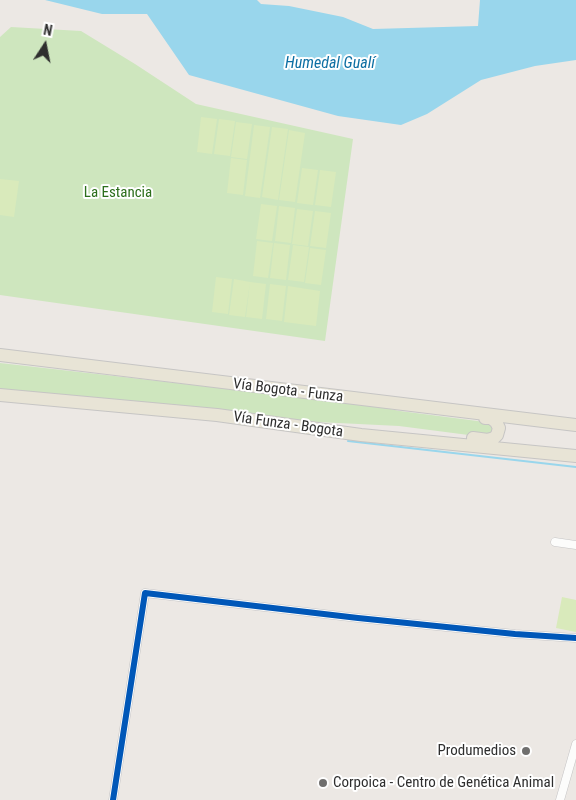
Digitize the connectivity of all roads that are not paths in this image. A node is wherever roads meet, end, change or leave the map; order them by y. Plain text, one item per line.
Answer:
1 (1, 356) edge
2 (0, 395) edge
3 (380, 402) junction
4 (576, 425) edge
5 (361, 435) junction
6 (576, 456) edge
7 (555, 542) dead end
8 (576, 545) edge
9 (576, 638) edge
10 (576, 744) edge
11 (113, 800) edge
12 (560, 800) edge

1 - 3 main road, Vía Bogota - Funza
2 - 5 main road, Vía Funza - Bogota
3 - 4 main road, Vía Bogota - Funza
3 - 5 main road
5 - 6 main road, Vía Funza - Bogota
7 - 8 street
9 - 11 street
10 - 12 street

